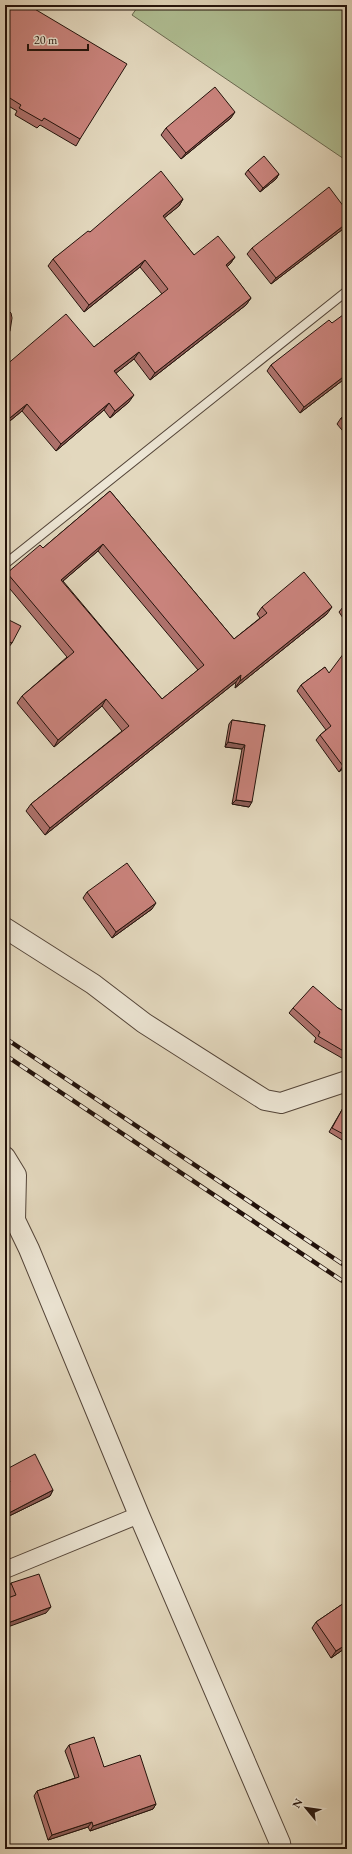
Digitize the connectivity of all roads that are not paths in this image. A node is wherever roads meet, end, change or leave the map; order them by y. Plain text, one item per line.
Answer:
1 (347, 291) edge
2 (5, 564) edge
3 (5, 928) edge
4 (347, 1081) edge
5 (5, 1157) edge
6 (5, 1199) edge
7 (15, 1220) junction
8 (139, 1515) junction
9 (5, 1570) edge
10 (281, 1849) edge

1 - 2 lane
3 - 4 street
5 - 7 street
6 - 7 street
7 - 8 street
8 - 9 street
8 - 10 street

